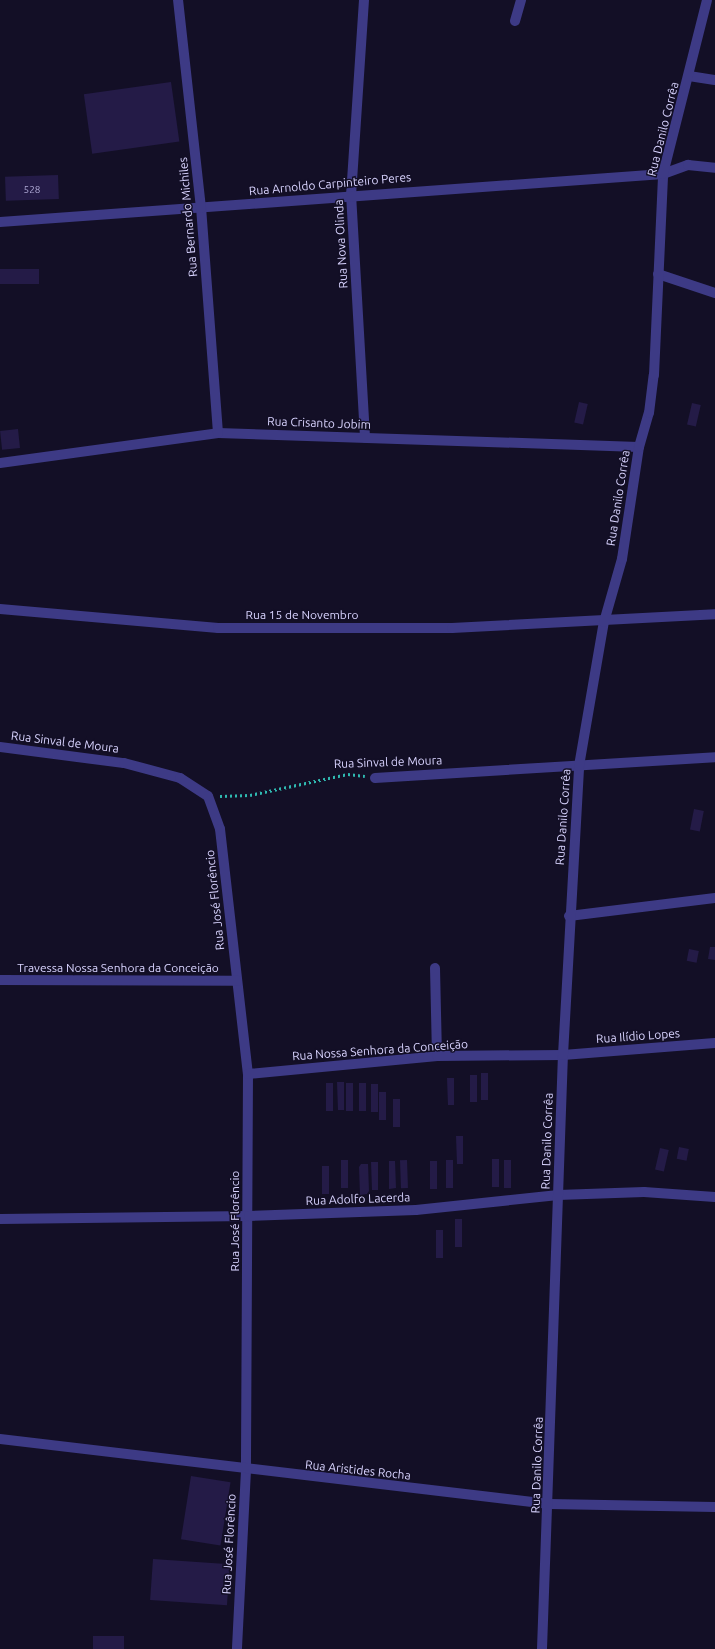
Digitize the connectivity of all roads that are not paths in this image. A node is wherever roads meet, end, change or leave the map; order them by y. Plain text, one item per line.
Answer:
1 (178, 0) edge
2 (364, 0) edge
3 (521, 0) edge
4 (707, 0) edge
5 (515, 21) dead end
6 (689, 76) junction
7 (715, 80) edge
8 (715, 168) edge
9 (663, 174) junction
10 (351, 194) junction
11 (201, 208) junction
12 (0, 222) edge
13 (658, 274) junction
14 (715, 293) edge
15 (218, 433) junction
16 (365, 438) junction
17 (639, 446) junction
18 (0, 463) edge
19 (0, 609) edge
20 (715, 614) edge
21 (604, 622) junction
22 (0, 747) edge
23 (715, 757) edge
24 (579, 766) junction
25 (375, 778) road end
26 (208, 796) joint
27 (715, 898) edge
28 (569, 916) junction
29 (435, 968) dead end
30 (0, 980) edge
31 (237, 981) junction
32 (715, 1043) edge
33 (563, 1055) junction
34 (437, 1056) junction
35 (248, 1074) junction
36 (558, 1195) junction
37 (715, 1197) edge
38 (249, 1216) junction
39 (0, 1219) edge
40 (0, 1439) edge
41 (246, 1470) junction
42 (549, 1504) junction
43 (715, 1507) edge
44 (237, 1649) edge
45 (542, 1649) edge

1 - 11 street, Rua Bernardo Michiles
2 - 10 street, Rua Nova Olinda
3 - 5 street
4 - 6 street, Rua Danilo Corrêa
6 - 7 street
6 - 9 street, Rua Danilo Corrêa
8 - 9 street, Rua Arnoldo Carpinteiro Peres
9 - 10 street, Rua Arnoldo Carpinteiro Peres
9 - 13 street, Rua Danilo Corrêa
10 - 11 street, Rua Arnoldo Carpinteiro Peres
10 - 16 street, Rua Nova Olinda
11 - 12 street, Rua Arnoldo Carpinteiro Peres
11 - 15 street, Rua Bernardo Michiles
13 - 14 street
13 - 17 street, Rua Danilo Corrêa
15 - 16 street, Rua Crisanto Jobim
15 - 18 street, Rua Crisanto Jobim
16 - 17 street, Rua Crisanto Jobim
17 - 21 street, Rua Danilo Corrêa
19 - 21 street, Rua 15 de Novembro
20 - 21 street, Rua 15 de Novembro
21 - 24 street, Rua Danilo Corrêa
22 - 26 street, Rua Sinval de Moura
23 - 24 street, Rua Sinval de Moura
24 - 25 street, Rua Sinval de Moura
24 - 28 street, Rua Danilo Corrêa
26 - 31 street, Rua José Florêncio
27 - 28 street
28 - 33 street, Rua Danilo Corrêa
29 - 34 street
30 - 31 street, Travessa Nossa Senhora da Conceição
31 - 35 street, Rua José Florêncio
32 - 33 street, Rua Ilídio Lopes
33 - 34 street, Rua Nossa Senhora da Conceição
33 - 36 street, Rua Danilo Corrêa
34 - 35 street, Rua Nossa Senhora da Conceição
35 - 38 street, Rua José Florêncio
36 - 37 street, Rua Adolfo Lacerda
36 - 38 street, Rua Adolfo Lacerda
36 - 42 street, Rua Danilo Corrêa
38 - 39 street, Rua Adolfo Lacerda
38 - 41 street, Rua José Florêncio
40 - 41 street, Rua Aristides Rocha
41 - 42 street, Rua Aristides Rocha
41 - 44 street, Rua José Florêncio
42 - 43 street, Rua Aristides Rocha
42 - 45 street, Rua Danilo Corrêa

